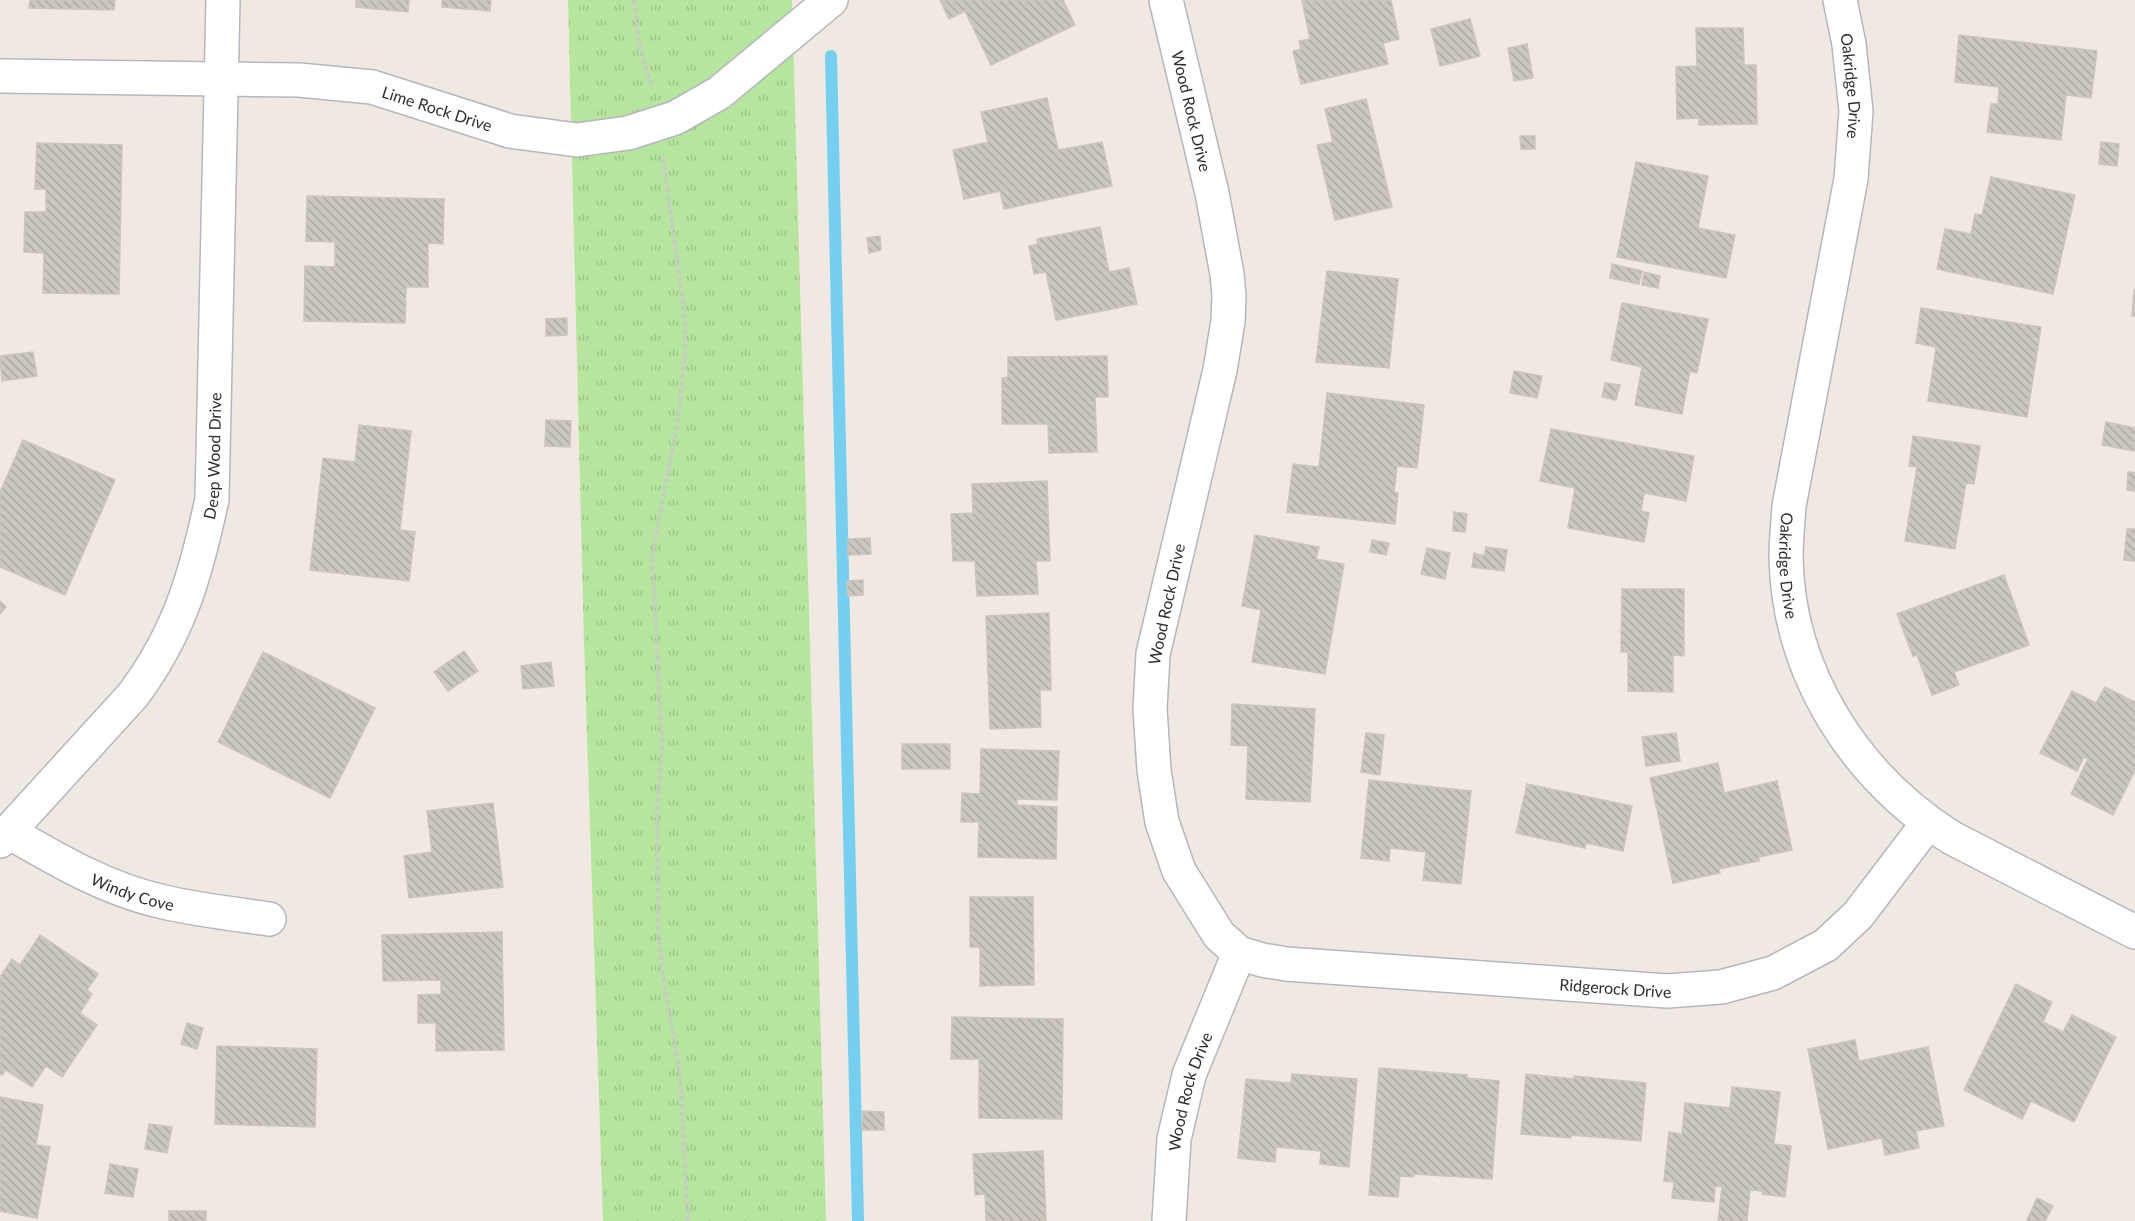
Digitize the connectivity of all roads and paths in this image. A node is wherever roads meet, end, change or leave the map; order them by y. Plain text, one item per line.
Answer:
1 (223, 0) edge
2 (634, 0) edge
3 (831, 0) edge
4 (1166, 0) edge
5 (1840, 0) edge
6 (0, 76) edge
7 (222, 80) junction
8 (655, 97) dead end
9 (662, 152) dead end
10 (1928, 823) junction
11 (4, 836) edge
12 (269, 919) dead end
13 (2135, 932) edge
14 (1239, 953) junction
15 (688, 1221) edge
16 (1169, 1221) edge

1 - 7 street, Deep Wood Drive
2 - 8 path
3 - 7 street, Lime Rock Drive
4 - 14 street, Wood Rock Drive
5 - 10 street, Oakridge Drive
6 - 7 street, Lime Rock Drive
7 - 11 street, Deep Wood Drive
9 - 15 path
10 - 13 street, Oakridge Drive
10 - 14 street, Ridgerock Drive
11 - 12 street, Windy Cove
14 - 16 street, Wood Rock Drive

